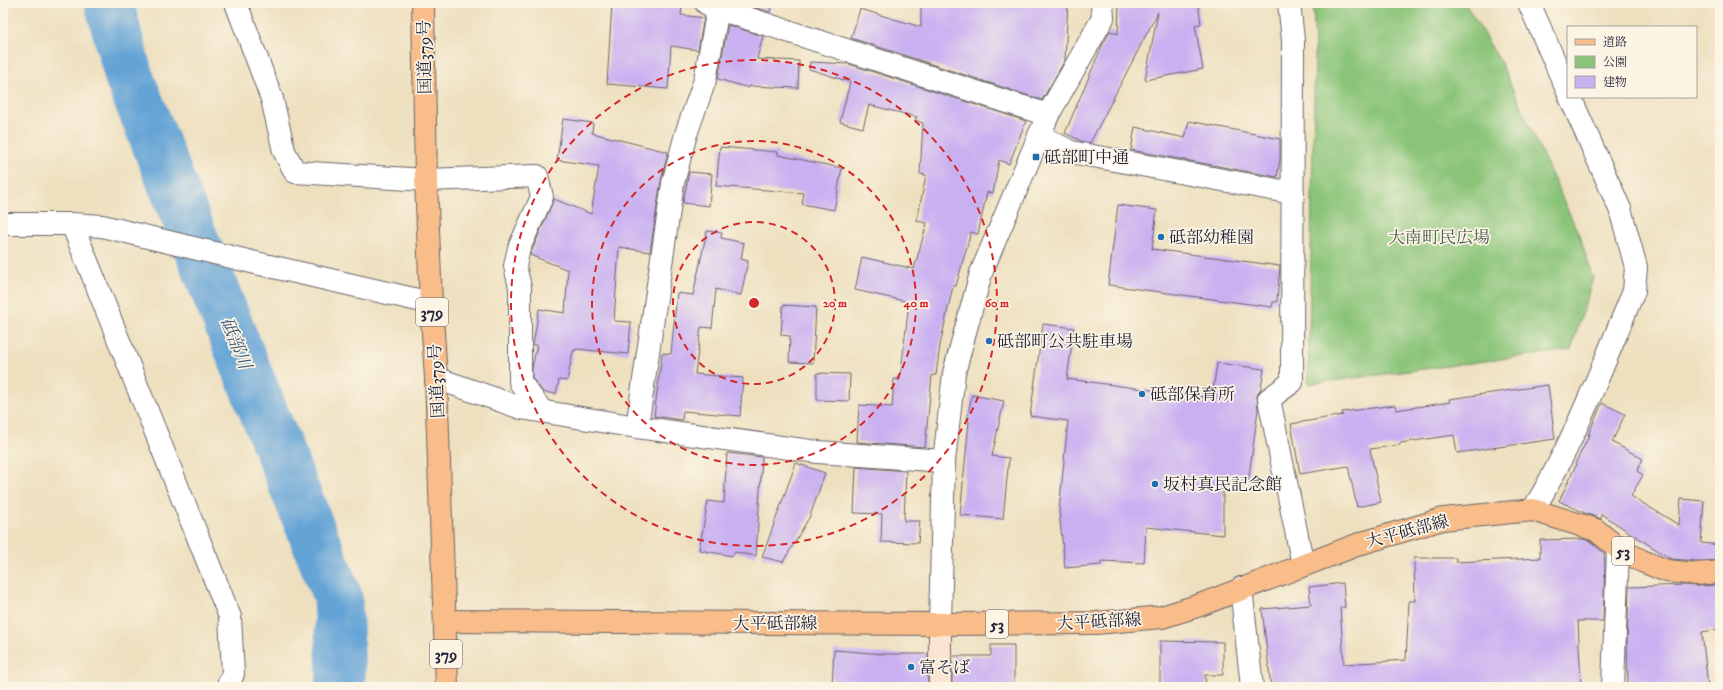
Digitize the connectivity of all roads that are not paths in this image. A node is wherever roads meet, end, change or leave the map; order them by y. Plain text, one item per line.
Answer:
1 (236, 3) edge
2 (423, 3) edge
3 (1102, 3) edge
4 (1289, 3) edge
5 (1529, 3) edge
6 (715, 5) edge
7 (1567, 90) edge
8 (1570, 98) edge
9 (1048, 115) junction
10 (1039, 135) junction
11 (426, 180) junction
12 (1293, 193) junction
13 (3, 224) edge
14 (72, 224) junction
15 (431, 303) junction
16 (436, 378) junction
17 (542, 412) junction
18 (637, 427) junction
19 (944, 462) junction
20 (1533, 510) junction
21 (1618, 548) junction
22 (1303, 565) junction
23 (1720, 572) edge
24 (1241, 588) junction
25 (445, 621) junction
26 (940, 624) junction
27 (227, 687) edge
28 (447, 687) edge
29 (940, 687) edge
30 (1252, 687) edge
31 (1613, 687) edge

1 - 11 street
2 - 11 main road, 国道379号 / 379
3 - 9 street
4 - 12 street
5 - 7 street
6 - 9 street
6 - 18 street
8 - 20 street
9 - 10 street
10 - 12 street
10 - 19 street
11 - 15 main road, 国道379号 / 379
11 - 17 street
12 - 22 street
13 - 14 street
14 - 15 street
14 - 27 street
15 - 16 main road, 国道379号 / 379
16 - 17 street
16 - 25 main road, 国道379号 / 379
17 - 18 street
18 - 19 street
19 - 26 street
20 - 21 main road, 大平砥部線 / 53
20 - 22 main road, 大平砥部線 / 53
21 - 23 main road, 大平砥部線 / 53
21 - 31 street
22 - 24 main road, 大平砥部線 / 53
24 - 26 main road, 大平砥部線 / 53
24 - 30 street
25 - 26 main road, 大平砥部線 / 53
25 - 28 main road, 国道379号 / 379
26 - 29 main road

